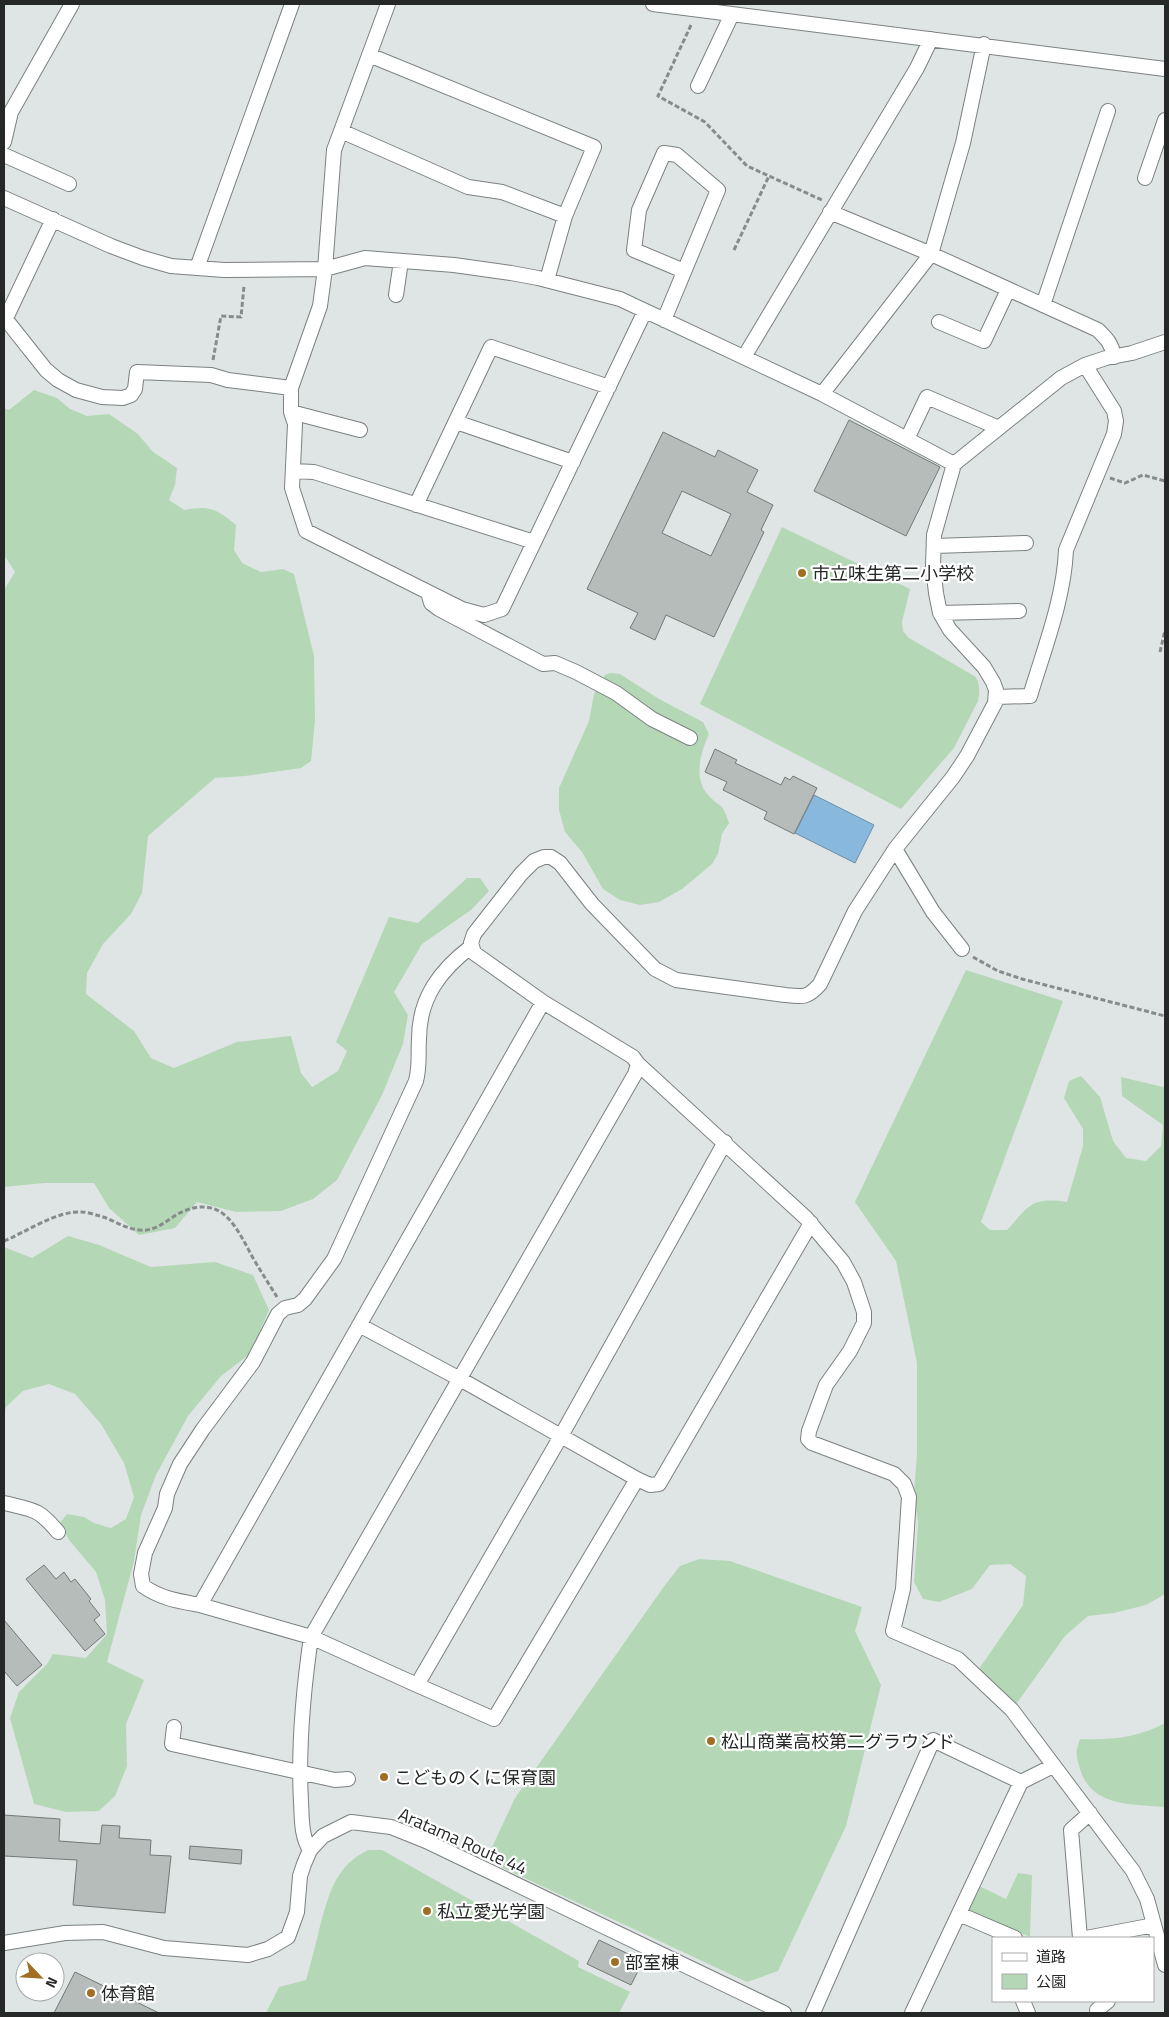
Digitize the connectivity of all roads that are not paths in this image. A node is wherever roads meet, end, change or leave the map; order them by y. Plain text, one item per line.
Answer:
1 (72, 4) edge
2 (292, 4) edge
3 (388, 4) edge
4 (653, 4) edge
5 (738, 11) edge
6 (931, 39) junction
7 (984, 44) junction
8 (369, 55) junction
9 (1165, 69) edge
10 (698, 86) dead end
11 (1108, 111) dead end
12 (1165, 120) edge
13 (341, 131) junction
14 (4, 142) edge
15 (4, 155) edge
16 (1145, 178) dead end
17 (69, 184) dead end
18 (4, 198) edge
19 (832, 209) junction
20 (565, 216) junction
21 (53, 219) junction
22 (931, 254) junction
23 (401, 261) junction
24 (197, 268) junction
25 (325, 269) junction
26 (684, 271) junction
27 (547, 280) junction
28 (1008, 290) junction
29 (396, 295) dead end
30 (1043, 305) junction
31 (645, 311) junction
32 (5, 317) edge
33 (664, 320) junction
34 (939, 322) dead end
35 (1165, 342) edge
36 (1114, 356) junction
37 (744, 357) junction
38 (1085, 365) junction
39 (609, 386) junction
40 (291, 388) junction
41 (822, 394) junction
42 (291, 412) junction
43 (456, 422) junction
44 (999, 428) junction
45 (360, 430) dead end
46 (907, 439) junction
47 (573, 462) junction
48 (954, 464) junction
49 (293, 471) junction
50 (416, 505) junction
51 (534, 542) junction
52 (1026, 543) dead end
53 (934, 546) junction
54 (428, 592) junction
55 (1020, 611) dead end
56 (940, 613) junction
57 (996, 697) junction
58 (690, 738) dead end
59 (895, 848) junction
60 (472, 946) junction
61 (962, 949) road end
62 (543, 1002) junction
63 (638, 1064) junction
64 (725, 1142) junction
65 (811, 1223) junction
66 (359, 1325) junction
67 (460, 1379) junction
68 (561, 1436) junction
69 (637, 1479) junction
70 (4, 1503) edge
71 (58, 1532) dead end
72 (200, 1605) junction
73 (311, 1637) junction
74 (417, 1685) junction
75 (174, 1727) dead end
76 (1053, 1766) junction
77 (300, 1771) junction
78 (348, 1779) dead end
79 (1021, 1782) junction
80 (1090, 1813) junction
81 (310, 1850) junction
82 (959, 1914) junction
83 (1154, 1925) junction
84 (1014, 1937) edge
85 (1080, 1937) edge
86 (1091, 1937) edge
87 (4, 1943) edge
88 (1165, 1965) edge
89 (784, 2013) edge
90 (813, 2013) edge
91 (912, 2013) edge

1 - 14 street
2 - 24 street
3 - 8 street
4 - 5 street
5 - 6 street
5 - 10 street
6 - 7 street
6 - 19 street
7 - 9 street
7 - 22 street
8 - 13 street
8 - 20 street
11 - 30 street
12 - 16 street
13 - 20 street
13 - 25 street
15 - 17 street
18 - 21 street
19 - 22 street
19 - 37 street
20 - 27 street
21 - 24 street
21 - 32 street
22 - 28 street
22 - 41 street
23 - 25 street
23 - 27 street
23 - 29 street
24 - 25 street
25 - 40 street
26 - 26 street
26 - 33 street
27 - 31 street
28 - 30 street
28 - 34 street
30 - 36 street
31 - 33 street
31 - 39 street
32 - 40 street
33 - 37 street
35 - 36 street
36 - 38 street
37 - 41 street
38 - 44 street
38 - 57 street
39 - 43 street
39 - 47 street
40 - 42 street
41 - 46 street
42 - 45 street
42 - 49 street
43 - 47 street
43 - 50 street
44 - 46 street
44 - 48 street
46 - 48 street
47 - 51 street
48 - 53 street
49 - 50 street
49 - 54 street
50 - 51 street
51 - 54 street
52 - 53 street
53 - 56 street
54 - 58 street
55 - 56 street
56 - 57 street
57 - 59 street
59 - 60 street
59 - 61 street
60 - 62 street
60 - 72 street
62 - 63 street
62 - 66 street
63 - 64 street
63 - 67 street
64 - 65 street
64 - 68 street
65 - 69 street
65 - 76 street
66 - 67 street
66 - 72 street
67 - 68 street
67 - 73 street
68 - 69 street
68 - 74 street
69 - 74 street
70 - 71 street
72 - 73 street
73 - 74 street
73 - 77 street
75 - 77 street
76 - 79 street
76 - 80 street
77 - 78 street
77 - 81 street
79 - 82 street
79 - 90 street
80 - 83 street
80 - 85 street
81 - 87 street, Aratama Route 44
81 - 89 street, Aratama Route 44
82 - 84 street
82 - 91 street
83 - 86 street
83 - 88 street

